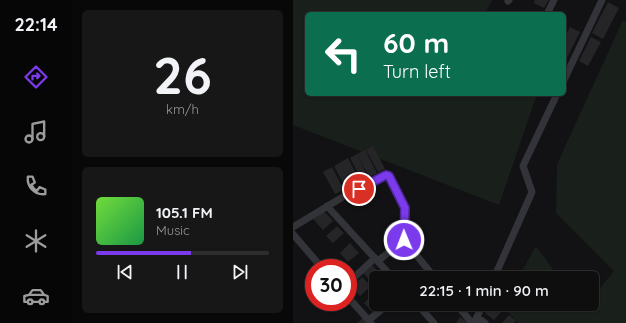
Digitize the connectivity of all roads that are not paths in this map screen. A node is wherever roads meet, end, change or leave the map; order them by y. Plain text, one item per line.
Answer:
1 (554, 0) edge
2 (602, 0) edge
3 (548, 12) edge
4 (566, 76) edge
5 (556, 96) edge
6 (327, 206) junction
7 (293, 227) edge
8 (293, 234) edge
9 (404, 240) junction
10 (314, 259) edge
11 (376, 259) junction
12 (387, 271) edge
13 (429, 271) edge
14 (497, 271) edge
15 (357, 275) edge
16 (357, 307) edge
17 (381, 311) edge
18 (423, 311) edge
19 (463, 311) edge
20 (480, 311) edge
21 (370, 322) edge
22 (434, 323) edge
23 (474, 323) edge
24 (485, 323) edge

1 - 3 street
2 - 4 street
5 - 14 street
6 - 7 street
6 - 9 street
6 - 11 street
8 - 10 street
9 - 11 street
9 - 13 street
11 - 12 street
11 - 15 street
16 - 21 street
17 - 21 street
18 - 22 street
19 - 23 street
20 - 23 street
23 - 24 street

